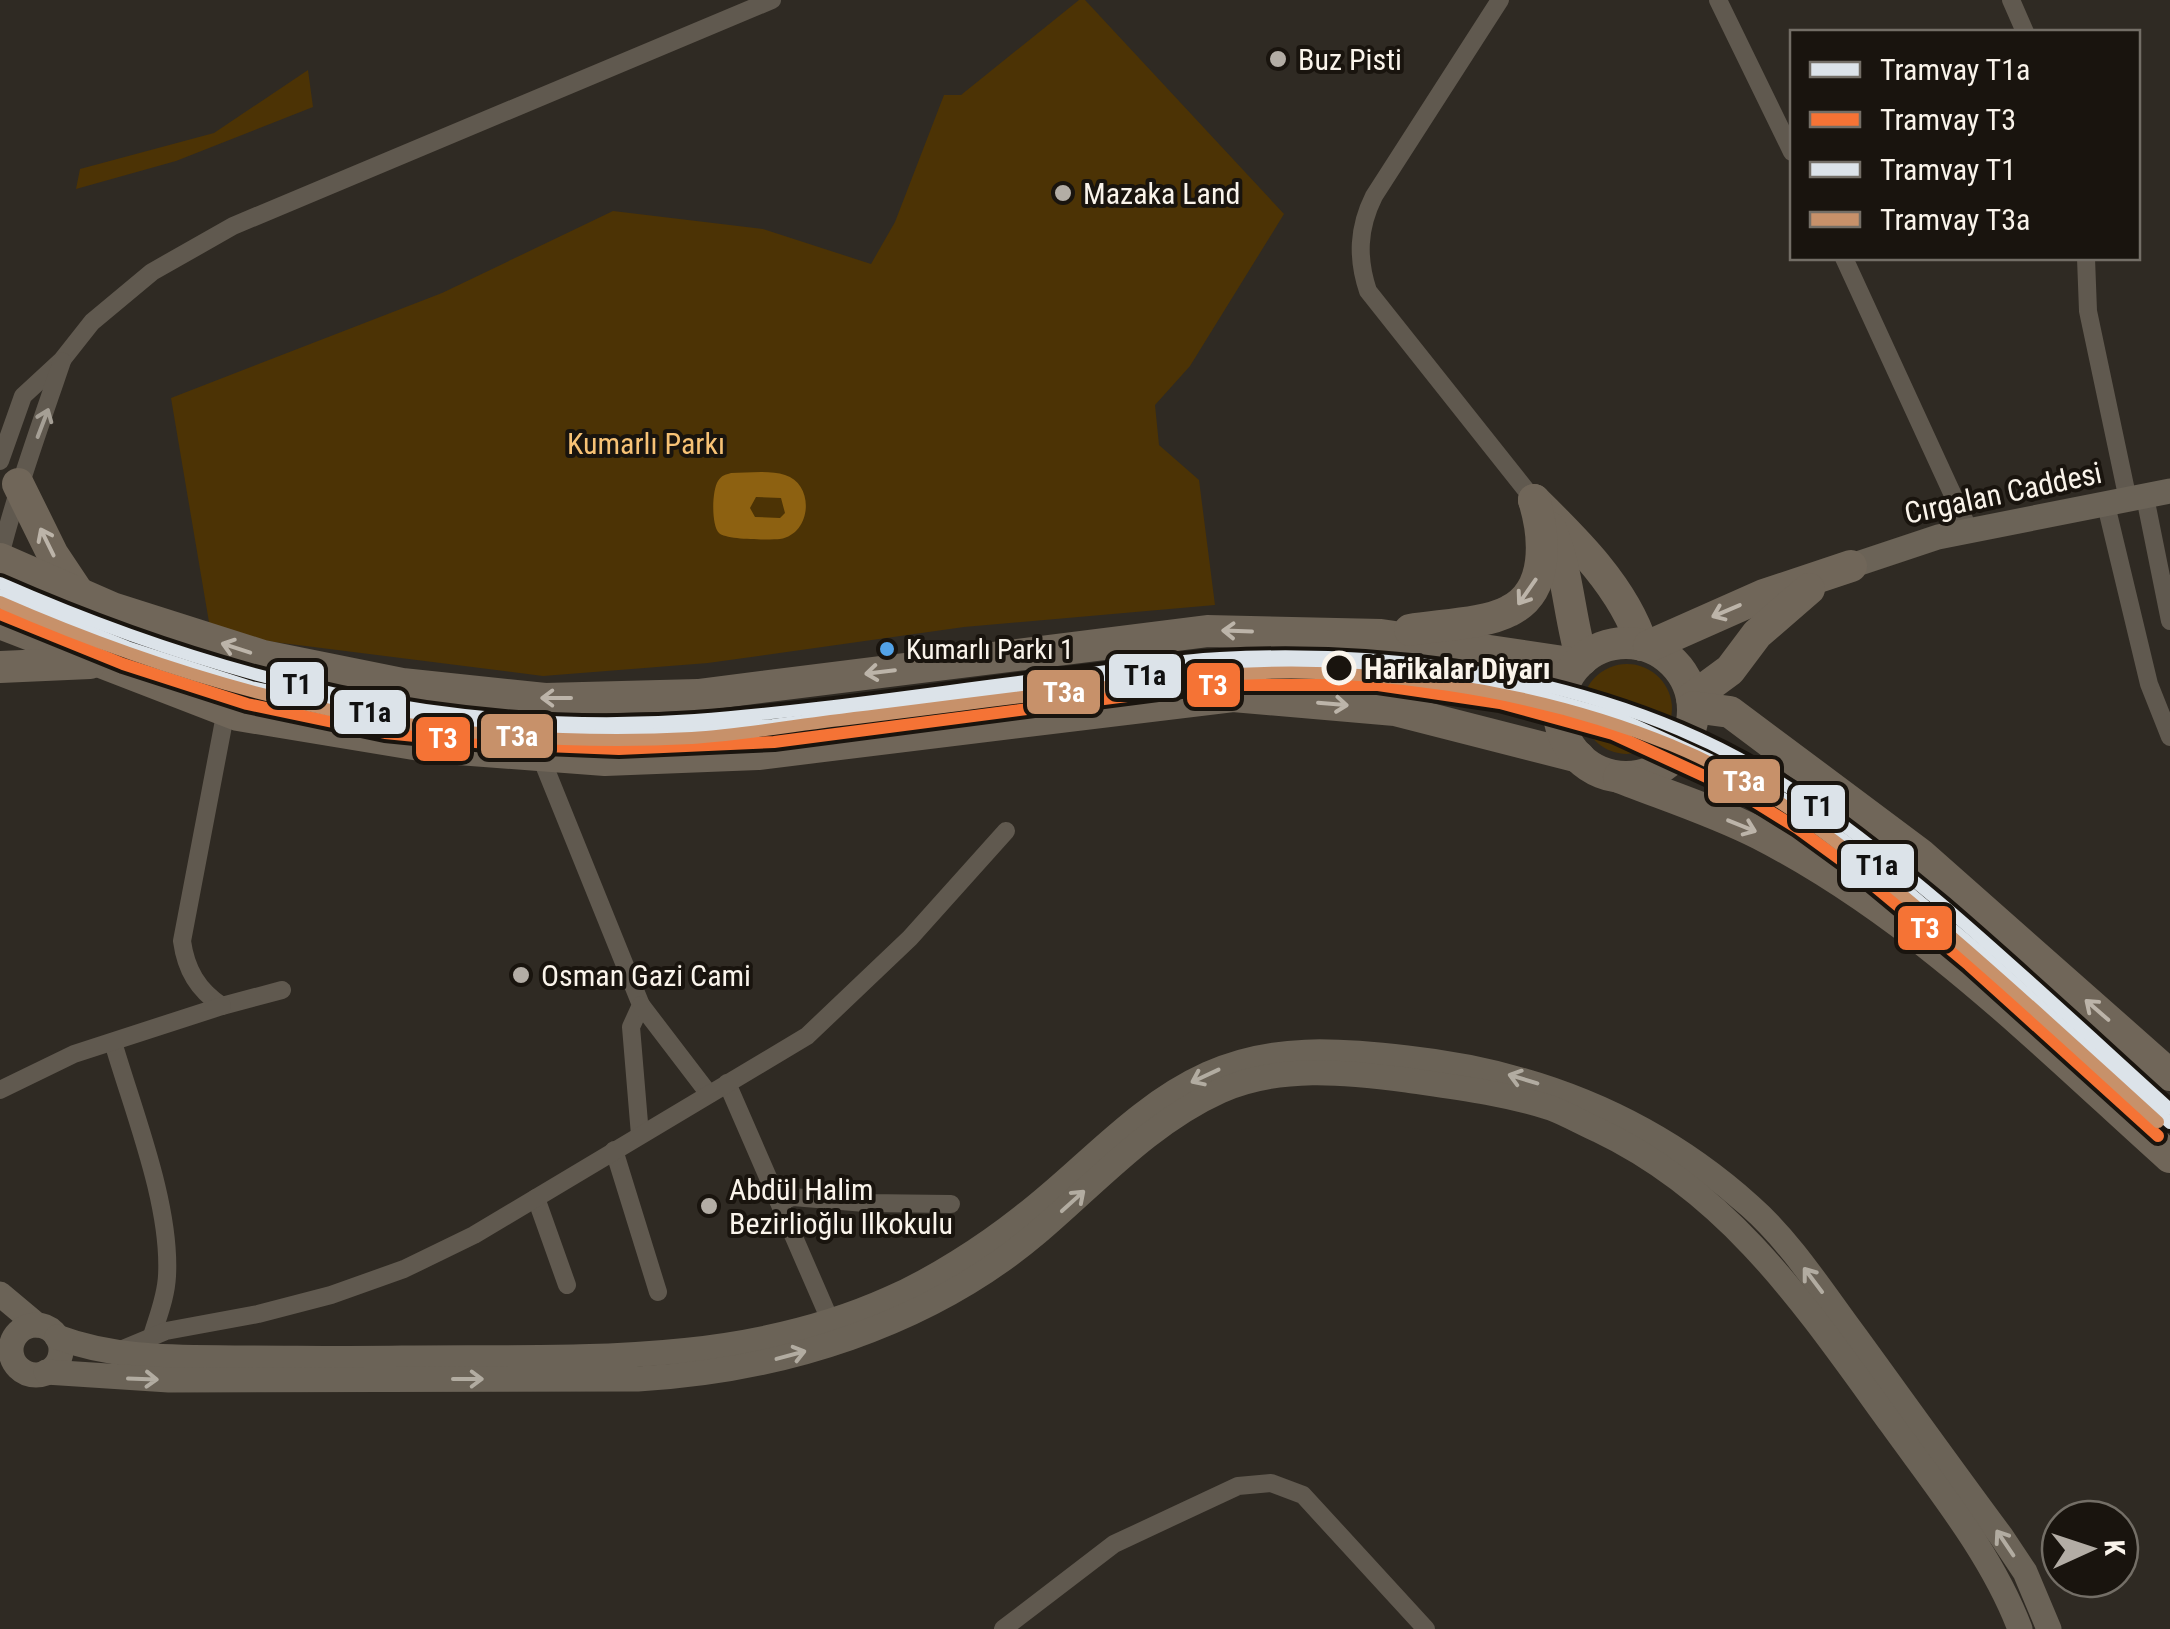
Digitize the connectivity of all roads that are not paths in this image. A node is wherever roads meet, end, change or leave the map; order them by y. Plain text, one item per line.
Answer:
1 (772, 0) edge
2 (1500, 0) edge
3 (1718, 0) edge
4 (2011, 0) edge
5 (2024, 30) edge
6 (1790, 148) edge
7 (1845, 260) edge
8 (2086, 260) edge
9 (62, 360) junction
10 (9, 473) edge
11 (2137, 498) edge
12 (1534, 500) junction
13 (1968, 530) junction
14 (0, 557) edge
15 (1851, 566) junction
16 (81, 597) junction
17 (2170, 621) edge
18 (0, 623) edge
19 (1381, 635) junction
20 (1646, 646) junction
21 (1580, 662) junction
22 (104, 663) junction
23 (0, 668) edge
24 (1692, 703) junction
25 (226, 710) junction
26 (2170, 737) edge
27 (540, 755) junction
28 (1579, 757) junction
29 (1619, 776) junction
30 (1006, 831) dead end
31 (282, 990) dead end
32 (641, 1004) junction
33 (222, 1006) junction
34 (113, 1042) junction
35 (2170, 1075) edge
36 (727, 1083) junction
37 (0, 1090) edge
38 (709, 1094) junction
39 (640, 1135) junction
40 (614, 1150) junction
41 (2170, 1158) edge
42 (536, 1198) junction
43 (779, 1202) junction
44 (951, 1204) dead end
45 (567, 1285) dead end
46 (658, 1292) dead end
47 (0, 1294) edge
48 (876, 1316) junction
49 (830, 1320) junction
50 (47, 1331) junction
51 (6, 1332) edge
52 (152, 1336) junction
53 (113, 1353) junction
54 (23, 1374) edge
55 (1004, 1629) edge
56 (1426, 1629) edge
57 (2020, 1629) edge
58 (2049, 1629) edge

1 - 9 street
2 - 12 street
3 - 6 street
4 - 5 street
7 - 13 street
8 - 11 street
10 -> 9 street
9 - 10 street
10 - 14 street
16 -> 10 highway
11 - 13 street, Cırgalan Caddesi
11 - 17 street
11 - 26 street
12 -> 19 highway
12 - 20 highway
12 - 21 highway
13 - 15 street, Cırgalan Caddesi
14 - 16 highway
15 -> 20 highway
15 - 24 highway
19 -> 16 highway
18 - 22 highway
19 - 21 highway
20 - 21 highway
20 - 24 highway
21 - 28 highway
22 - 23 highway
22 - 25 highway
24 - 29 highway
35 -> 24 highway
25 - 27 highway
25 - 33 street
27 -> 28 highway
27 - 32 street
28 - 29 highway
29 -> 41 highway
30 - 36 street
31 - 33 street
32 - 38 street
32 - 39 street
33 - 34 street
34 - 37 street
34 - 52 street
36 - 38 street
36 - 43 street
38 - 39 street
39 - 40 street
40 - 42 street
40 - 46 street
42 - 45 street
42 - 52 street
43 - 44 street
43 - 49 street
47 - 50 street
48 - 49 street
54 -> 48 street
48 -> 57 street
58 -> 48 street
49 - 53 street
50 - 51 street
50 - 53 street
50 - 54 street
51 - 54 street
52 - 53 street
55 - 56 street

